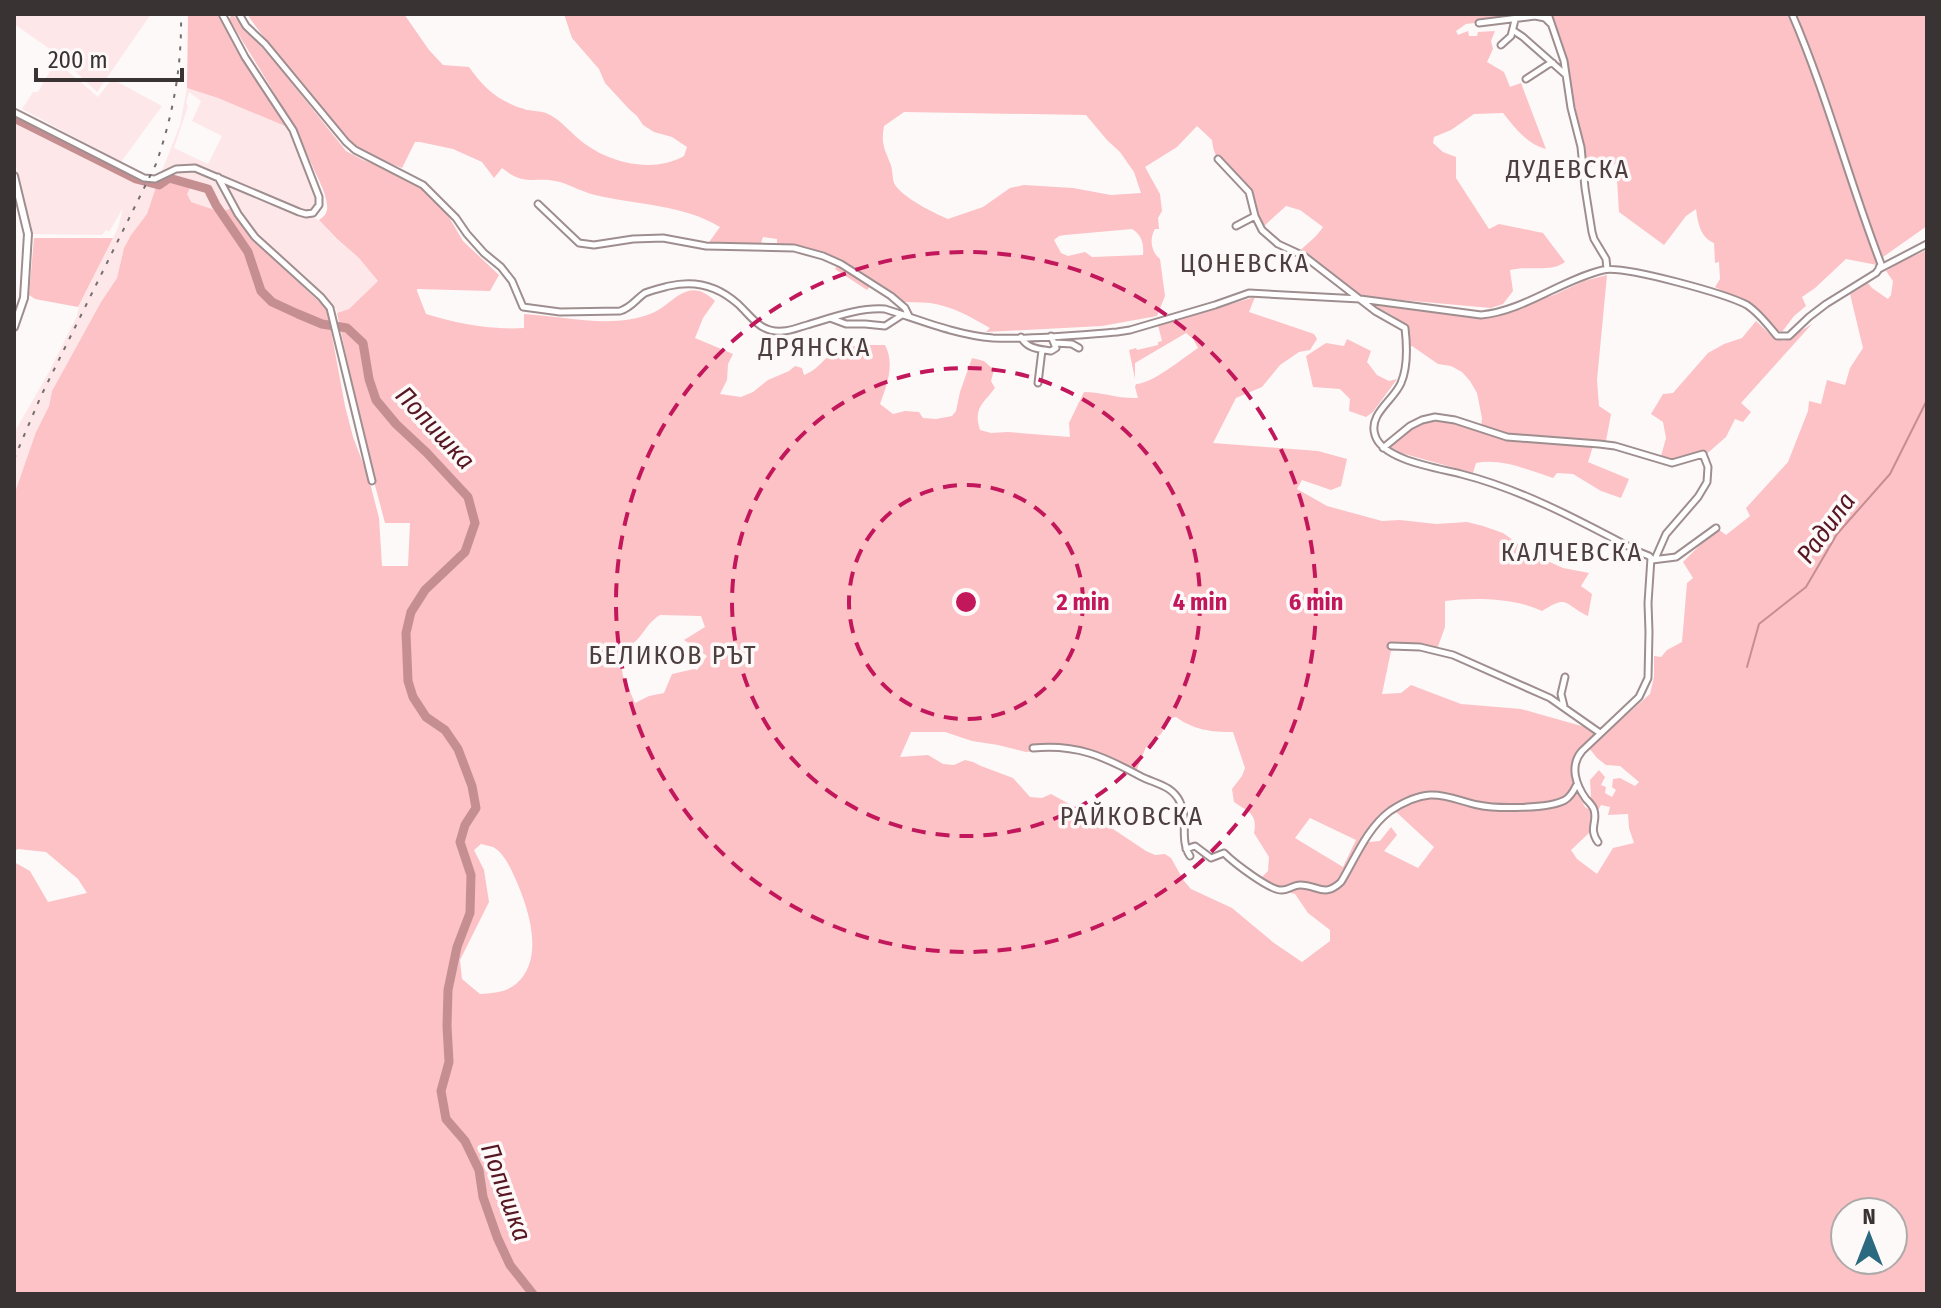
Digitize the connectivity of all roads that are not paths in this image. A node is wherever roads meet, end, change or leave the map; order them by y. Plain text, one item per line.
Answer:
1 (222, 14) edge
2 (239, 14) edge
3 (1548, 14) edge
4 (1792, 14) edge
5 (1515, 20) junction
6 (1479, 23) dead end
7 (1551, 23) junction
8 (1514, 31) junction
9 (1501, 45) dead end
10 (1554, 63) junction
11 (1566, 76) junction
12 (1526, 79) dead end
13 (14, 112) edge
14 (1218, 159) dead end
15 (14, 176) edge
16 (217, 176) junction
17 (538, 204) dead end
18 (1255, 216) junction
19 (1236, 226) dead end
20 (1927, 244) edge
21 (1607, 269) junction
22 (1879, 269) junction
23 (1360, 299) junction
24 (906, 316) junction
25 (830, 318) junction
26 (14, 327) edge
27 (1051, 336) junction
28 (1021, 337) junction
29 (1055, 343) junction
30 (1079, 348) dead end
31 (1042, 350) junction
32 (1038, 383) dead end
33 (1383, 448) junction
34 (372, 481) dead end
35 (1716, 528) dead end
36 (1653, 560) junction
37 (1391, 646) dead end
38 (1565, 677) dead end
39 (1564, 707) junction
40 (1600, 733) junction
41 (1033, 748) dead end
42 (1577, 785) junction
43 (1598, 842) dead end
44 (1186, 849) junction
45 (1190, 856) dead end

1 - 16 street
2 - 25 street
3 - 7 street
4 - 22 street
5 - 6 street
5 - 7 street
5 - 8 street
7 - 11 street
8 - 9 street
8 - 10 street
10 - 11 street
10 - 12 street
11 - 21 street
13 - 16 street
14 - 18 street
15 - 26 street
16 - 34 street
17 - 24 street
18 - 19 street
18 - 23 street
20 - 22 street
21 - 22 street
21 - 23 street
23 - 27 street
23 - 33 street
24 - 25 street
24 - 25 street
24 - 28 street
27 - 28 street
27 - 29 street
28 - 31 street
29 - 30 street
29 - 31 street
31 - 32 street
33 - 36 street
33 - 36 street
35 - 36 street
36 - 40 street
37 - 39 street
38 - 39 street
39 - 40 street
40 - 42 street
41 - 44 street
42 - 43 street
42 - 44 street
44 - 45 street

